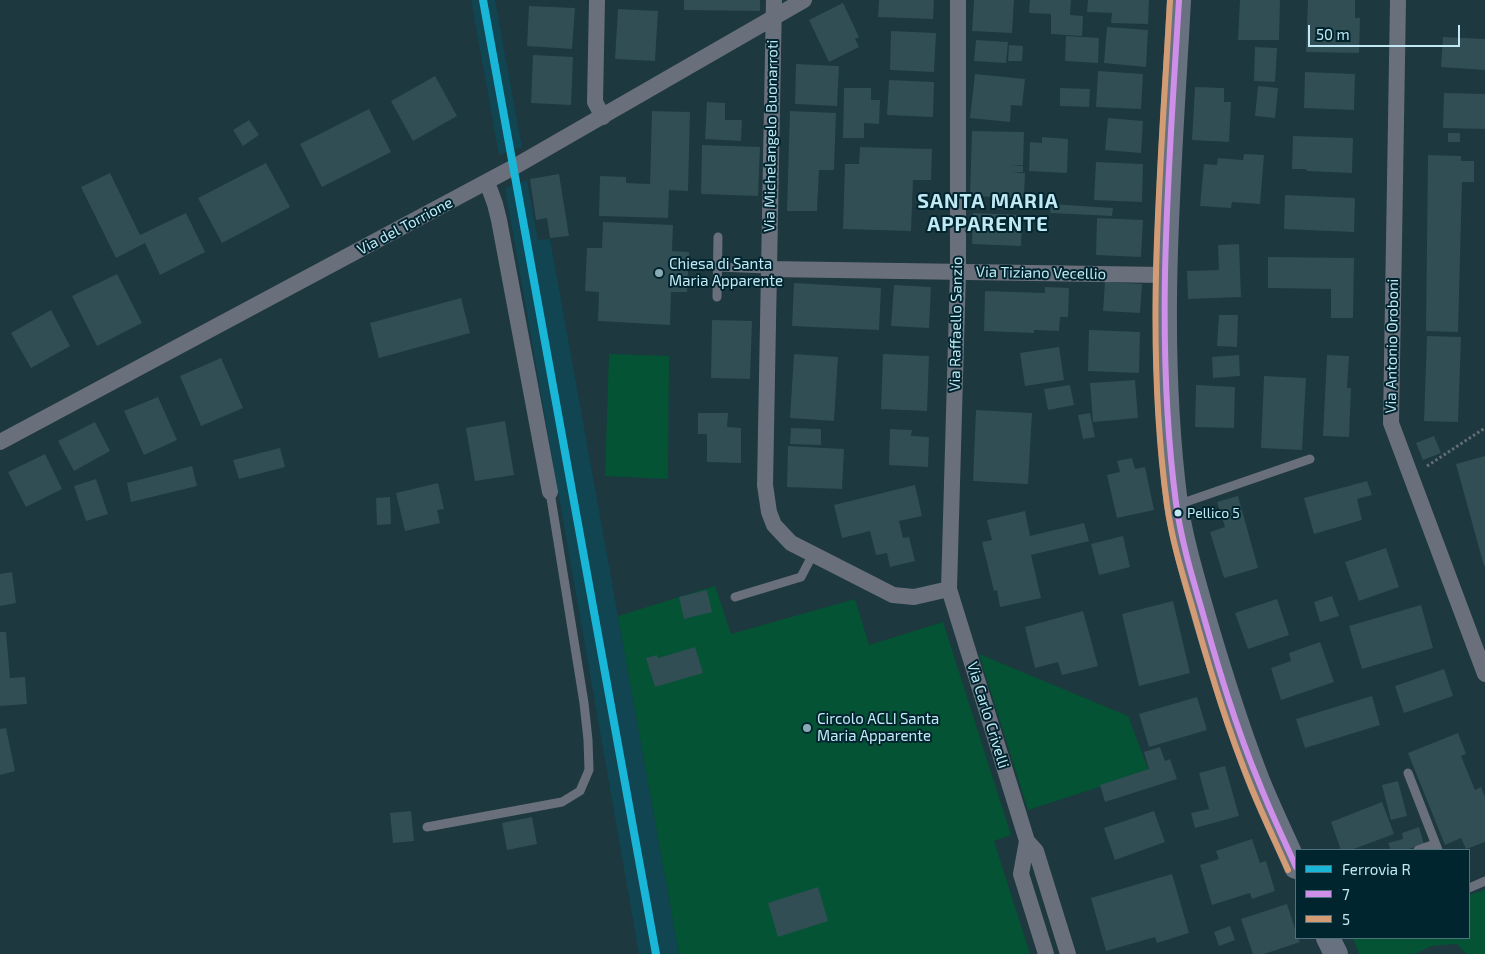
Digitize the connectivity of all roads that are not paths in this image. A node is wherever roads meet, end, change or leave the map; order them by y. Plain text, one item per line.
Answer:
1 (597, 0) edge
2 (774, 0) edge
3 (804, 0) edge
4 (958, 0) edge
5 (1179, 0) edge
6 (1398, 0) edge
7 (773, 17) junction
8 (603, 117) junction
9 (487, 182) junction
10 (718, 237) dead end
11 (717, 267) junction
12 (769, 269) junction
13 (958, 272) junction
14 (1164, 275) junction
15 (717, 297) dead end
16 (0, 442) edge
17 (1310, 460) dead end
18 (550, 492) joint
19 (1177, 505) junction
20 (813, 554) junction
21 (949, 589) junction
22 (735, 596) dead end
23 (1484, 670) edge
24 (1408, 773) dead end
25 (426, 828) dead end
26 (1027, 841) junction
27 (1437, 847) edge
28 (1424, 849) edge
29 (1295, 865) edge
30 (1485, 881) edge
31 (1470, 888) edge
32 (1328, 939) edge
33 (1046, 954) edge
34 (1068, 954) edge
35 (1336, 954) edge

1 - 8 street
2 - 7 street, Via Michelangelo Buonarroti
3 - 7 street, Via del Torrione
4 - 13 street, Via Raffaello Sanzio
5 - 14 main road
6 - 23 street, Via Antonio Oroboni
7 - 8 street, Via del Torrione
7 - 12 street, Via Michelangelo Buonarroti
8 - 9 street, Via del Torrione
9 - 16 street, Via del Torrione
9 - 18 street
10 - 11 lane
11 - 12 lane
11 - 15 lane
12 - 13 street, Via Tiziano Vecellio
12 - 20 street, Via Michelangelo Buonarroti
13 - 14 street, Via Tiziano Vecellio
13 - 21 street, Via Raffaello Sanzio
14 - 19 main road
17 - 19 lane
18 - 25 lane
19 - 29 main road
20 - 21 street, Via Michelangelo Buonarroti
20 - 22 lane
21 - 26 street, Via Carlo Crivelli
24 - 27 lane
26 - 33 street, Via Carlo Crivelli
26 - 34 street, Via Carlo Crivelli
27 - 28 lane
30 - 31 lane
32 - 35 main road

